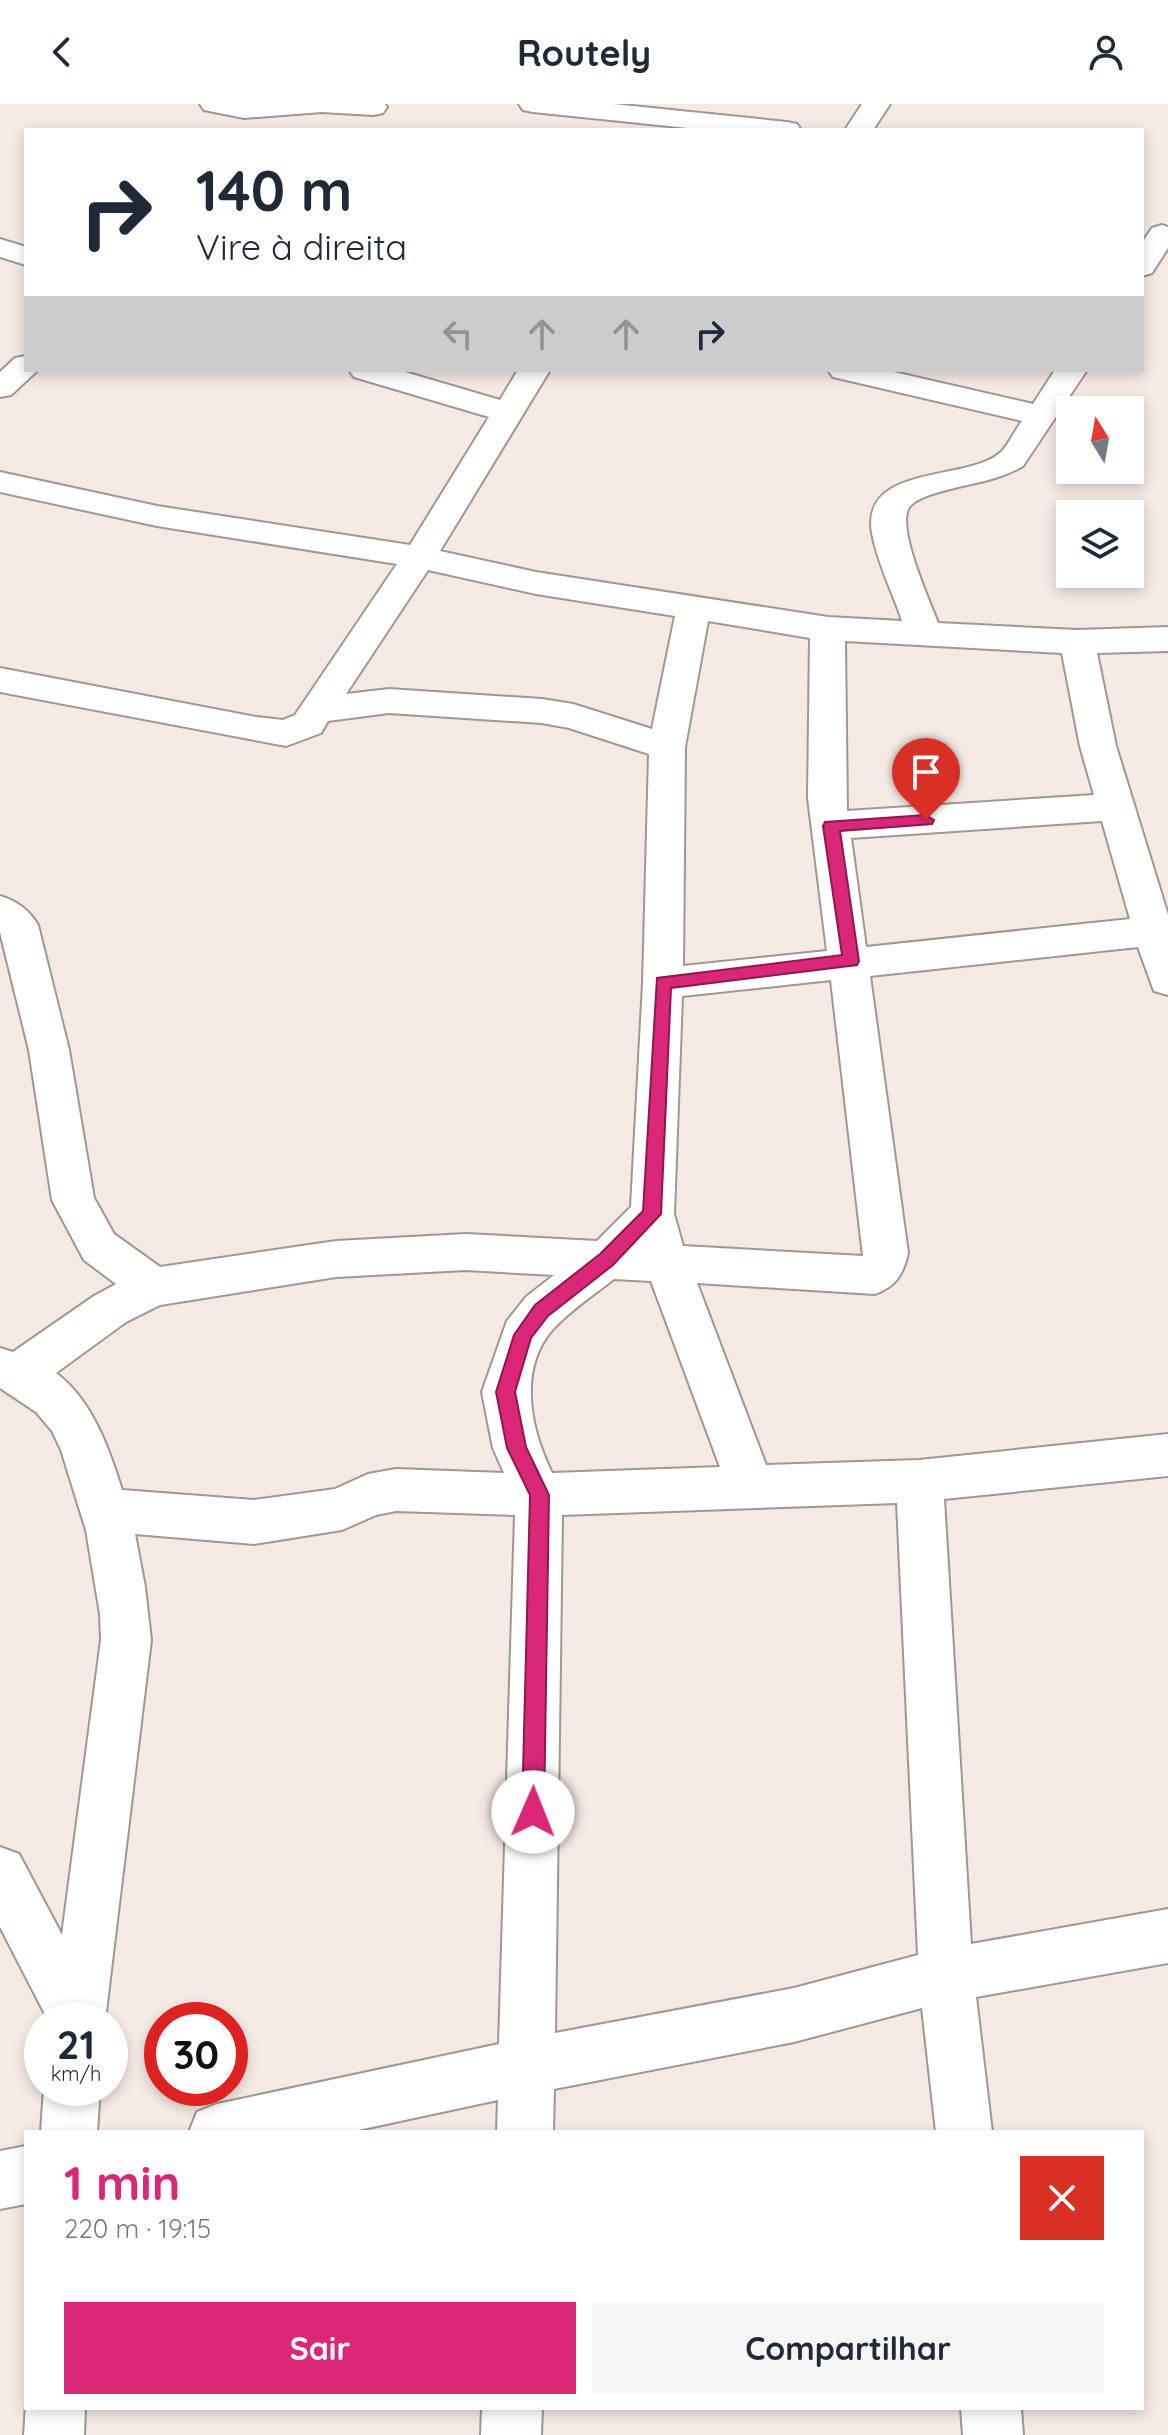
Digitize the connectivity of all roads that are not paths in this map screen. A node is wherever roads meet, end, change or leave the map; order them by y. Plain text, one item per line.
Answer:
1 (214, 104) edge
2 (533, 104) edge
3 (876, 104) edge
4 (375, 106) edge
5 (648, 116) edge
6 (344, 128) edge
7 (767, 128) edge
8 (860, 128) edge
9 (1157, 232) edge
10 (0, 248) edge
11 (24, 255) edge
12 (1144, 262) edge
13 (372, 372) edge
14 (533, 372) edge
15 (853, 372) edge
16 (1070, 372) edge
17 (507, 412) junction
18 (1039, 415) junction
19 (0, 482) edge
20 (419, 557) junction
21 (693, 610) junction
22 (828, 629) junction
23 (924, 634) junction
24 (1168, 639) edge
25 (1077, 642) junction
26 (0, 680) edge
27 (319, 710) junction
28 (667, 747) junction
29 (1117, 807) junction
30 (831, 826) junction
31 (0, 910) edge
32 (1153, 931) junction
33 (851, 961) junction
34 (1168, 980) edge
35 (663, 983) junction
36 (652, 1214) junction
37 (99, 1247) junction
38 (607, 1259) junction
39 (666, 1261) junction
40 (153, 1287) junction
41 (110, 1309) junction
42 (10, 1370) edge
43 (1168, 1455) edge
44 (919, 1481) junction
45 (751, 1487) junction
46 (539, 1495) junction
47 (104, 1510) junction
48 (0, 1873) edge
49 (1168, 1936) edge
50 (946, 1975) junction
51 (68, 2002) edge
52 (80, 2002) edge
53 (528, 2066) junction
54 (71, 2106) edge
55 (69, 2130) edge
56 (226, 2130) edge
57 (525, 2130) edge
58 (964, 2130) edge
59 (24, 2175) edge
60 (0, 2180) edge
61 (55, 2410) edge
62 (512, 2410) edge
63 (991, 2410) edge
64 (54, 2435) edge
65 (511, 2435) edge
66 (993, 2435) edge

1 - 4 street
2 - 5 street
3 - 8 street
4 - 6 street
5 - 7 street
9 - 12 street
10 - 11 street
13 - 17 street
14 - 17 street
15 - 18 street
16 - 18 street
17 - 20 street
18 - 23 street
19 - 20 street
20 - 21 street
20 - 27 street
21 - 22 street
21 - 28 street
22 - 23 street
22 - 30 street
23 - 25 street
24 - 25 street
25 - 29 street
26 - 27 street
27 - 28 street
28 - 35 street
29 - 30 street
29 - 32 street
30 - 33 street
31 - 37 street
32 - 33 street
32 - 34 street
33 - 35 street
33 - 39 street
35 - 36 street
36 - 38 street
36 - 39 street
37 - 40 street
37 - 41 street
38 - 39 street
38 - 40 street
38 - 46 street
39 - 45 street
40 - 41 street
41 - 42 street
42 - 47 street
43 - 44 street
44 - 45 street
44 - 50 street
45 - 46 street
46 - 47 street
46 - 53 street
47 - 52 street
48 - 51 street
49 - 50 street
50 - 53 street
50 - 58 street
53 - 56 street
53 - 57 street
54 - 55 street
59 - 60 street
61 - 64 street
62 - 65 street
63 - 66 street

